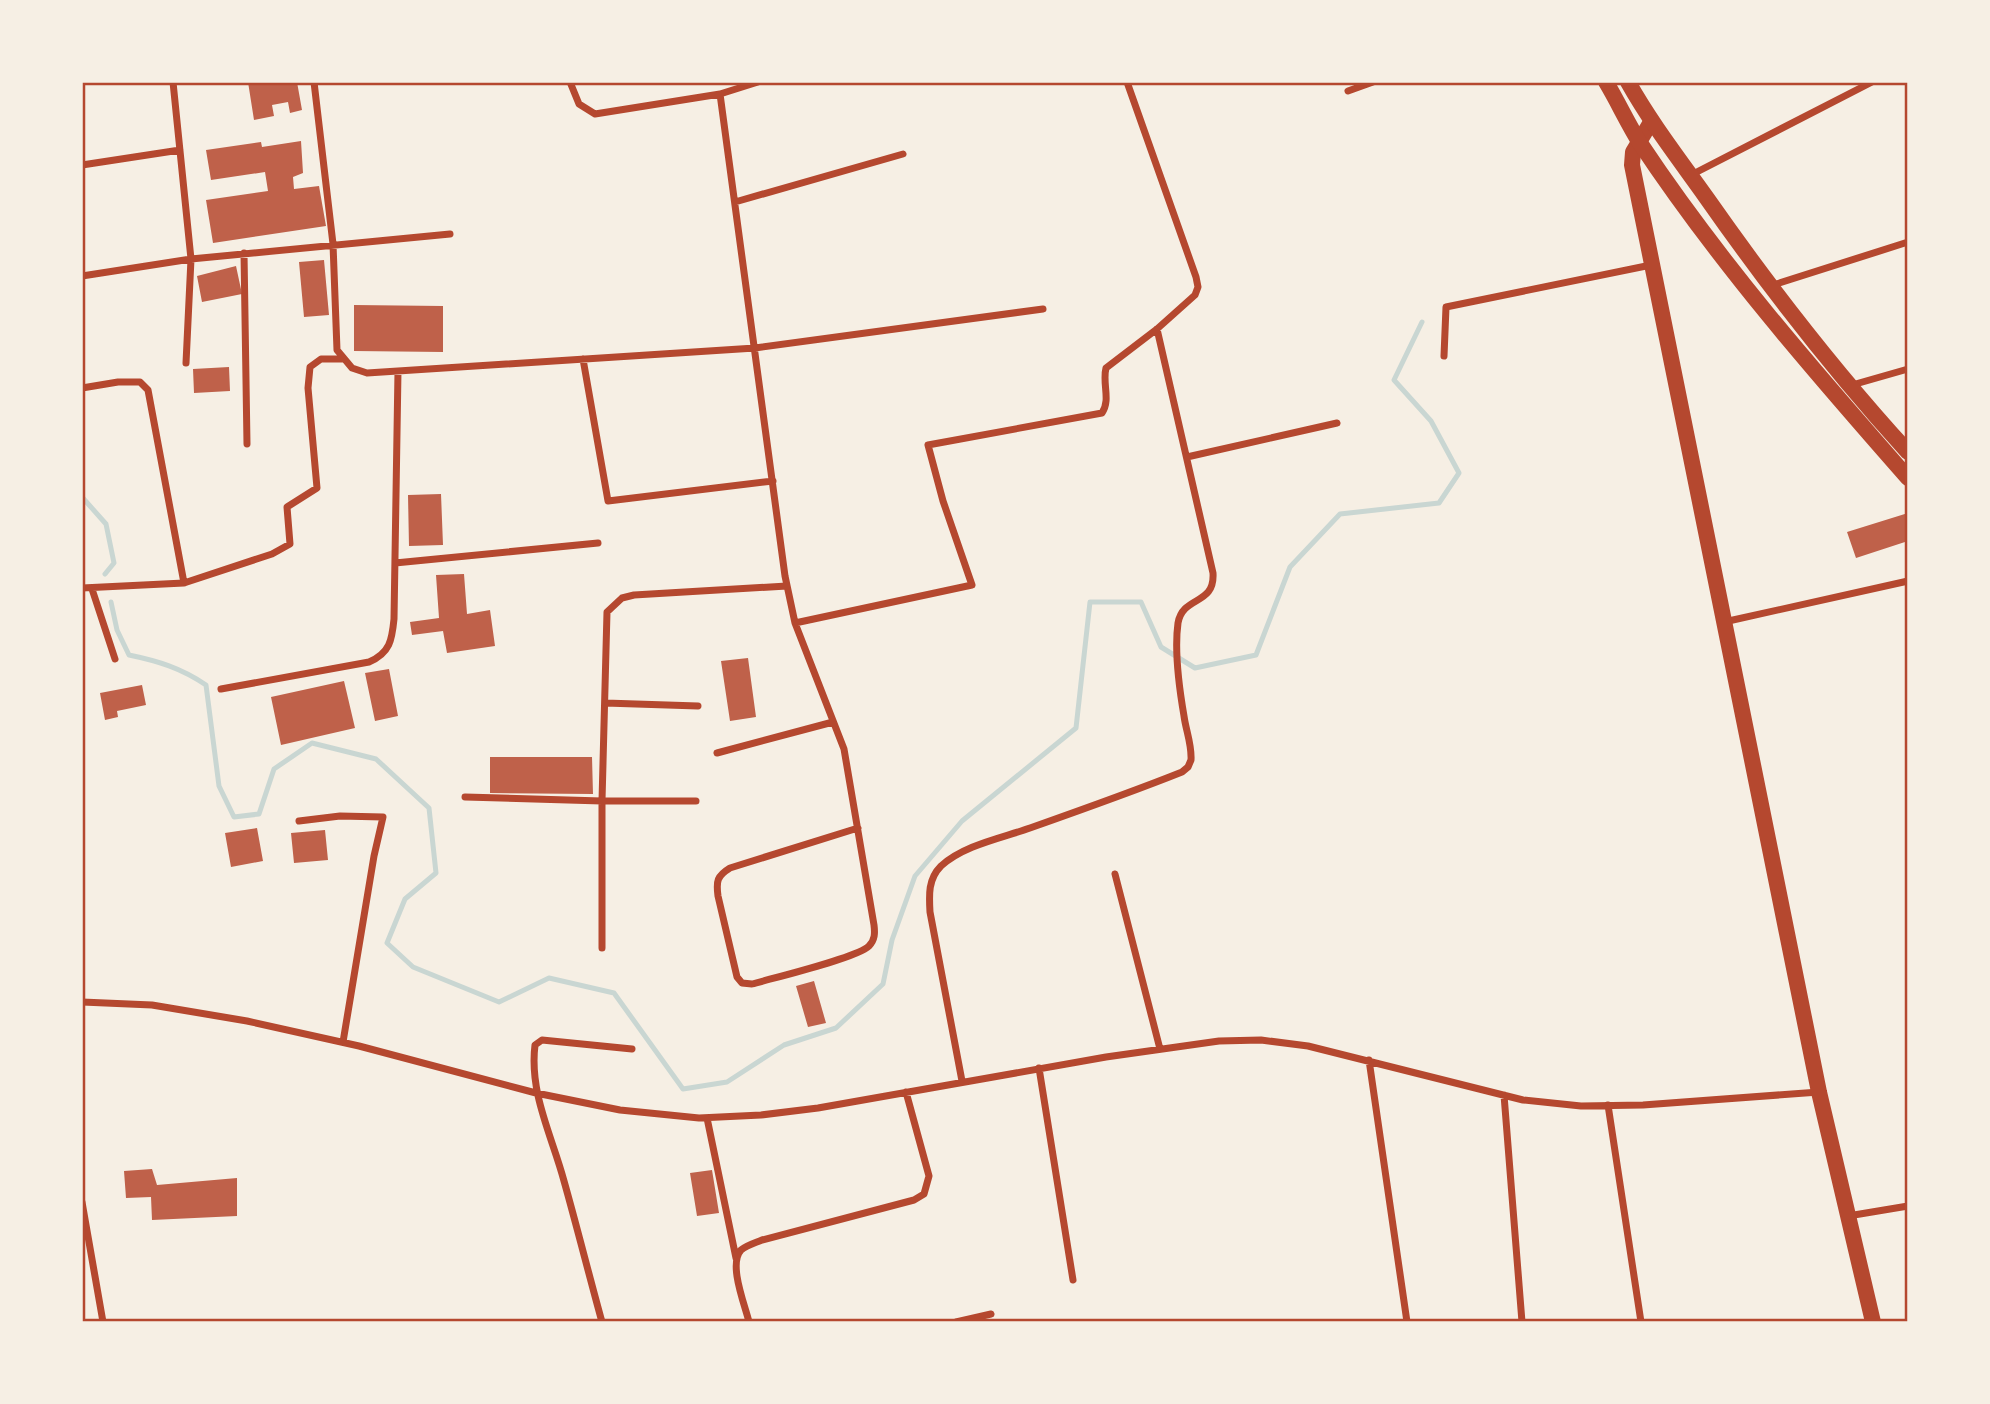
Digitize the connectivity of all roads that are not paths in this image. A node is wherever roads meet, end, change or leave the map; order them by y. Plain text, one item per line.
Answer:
1 (173, 82) edge
2 (314, 82) edge
3 (570, 82) edge
4 (758, 82) edge
5 (1127, 82) edge
6 (1373, 82) edge
7 (1606, 82) edge
8 (1628, 82) edge
9 (1872, 82) edge
10 (1348, 91) dead end
11 (720, 94) junction
12 (1651, 122) junction
13 (1640, 142) junction
14 (180, 150) junction
15 (903, 154) dead end
16 (82, 165) edge
17 (1690, 175) junction
18 (735, 202) junction
19 (450, 234) dead end
20 (1908, 242) edge
21 (333, 244) junction
22 (244, 253) junction
23 (191, 259) junction
24 (1652, 265) junction
25 (82, 275) edge
26 (1769, 286) junction
27 (1043, 309) dead end
28 (1157, 329) junction
29 (755, 348) junction
30 (1444, 356) dead end
31 (343, 359) junction
32 (583, 359) junction
33 (186, 363) dead end
34 (1908, 369) edge
35 (397, 371) junction
36 (1848, 386) junction
37 (82, 388) edge
38 (1337, 423) dead end
39 (247, 444) dead end
40 (1908, 452) edge
41 (1187, 457) junction
42 (1908, 478) edge
43 (772, 481) junction
44 (597, 543) dead end
45 (395, 563) junction
46 (1908, 581) edge
47 (184, 583) junction
48 (788, 586) junction
49 (82, 588) edge
50 (92, 589) junction
51 (1723, 622) junction
52 (795, 623) junction
53 (115, 659) dead end
54 (221, 689) dead end
55 (605, 703) junction
56 (698, 706) dead end
57 (833, 722) junction
58 (717, 753) dead end
59 (465, 797) dead end
60 (602, 801) junction
61 (696, 801) dead end
62 (299, 821) dead end
63 (858, 828) junction
64 (1115, 874) dead end
65 (602, 948) dead end
66 (82, 1002) edge
67 (343, 1042) junction
68 (632, 1049) dead end
69 (1160, 1049) junction
70 (1369, 1060) junction
71 (1039, 1068) junction
72 (962, 1081) junction
73 (906, 1092) junction
74 (1819, 1092) junction
75 (536, 1093) junction
76 (1504, 1095) junction
77 (1608, 1105) junction
78 (707, 1118) junction
79 (82, 1202) edge
80 (1908, 1206) edge
81 (1848, 1216) junction
82 (736, 1258) junction
83 (1073, 1280) dead end
84 (991, 1314) dead end
85 (103, 1322) edge
86 (602, 1322) edge
87 (749, 1322) edge
88 (956, 1322) edge
89 (1407, 1322) edge
90 (1522, 1322) edge
91 (1641, 1322) edge
92 (1873, 1322) edge

1 - 14 street
2 - 21 street
3 - 11 street
4 - 11 street
5 - 28 street
6 - 10 street
7 - 13 main road
8 - 12 main road
9 - 17 street
11 - 18 street
12 - 13 main road
12 - 17 main road
13 - 24 main road
13 - 42 main road
14 - 16 street
14 - 23 street
15 - 18 street
17 - 26 main road
18 - 29 street
19 - 21 street
20 - 26 street
21 - 22 street
21 - 31 street
22 - 23 street
22 - 39 street
23 - 25 street
23 - 33 street
24 - 30 street
24 - 51 main road
26 - 36 main road
27 - 29 street
28 - 41 street
28 - 52 street
29 - 32 street
29 - 43 street
31 - 35 street
31 - 47 street
32 - 35 street
32 - 43 street
34 - 36 street
35 - 45 street
36 - 40 main road
37 - 47 street
38 - 41 street
41 - 72 street
43 - 48 street
44 - 45 street
45 - 54 street
46 - 51 street
47 - 50 street
48 - 52 street
48 - 55 street
49 - 50 street
50 - 53 street
51 - 74 main road
52 - 57 street
55 - 56 street
55 - 60 street
57 - 58 street
57 - 63 street
59 - 60 street
60 - 61 street
60 - 65 street
62 - 67 street
63 - 63 street
64 - 69 street
66 - 67 street
67 - 75 street
68 - 75 street
69 - 70 street
69 - 71 street
70 - 76 street
70 - 89 street
71 - 72 street
71 - 83 street
72 - 73 street
73 - 78 street
73 - 82 street
74 - 77 street
74 - 81 main road
75 - 78 street
75 - 86 street
76 - 77 street
76 - 90 street
77 - 91 street
78 - 82 street
79 - 85 street
80 - 81 street
81 - 92 main road
82 - 87 street
84 - 88 street

